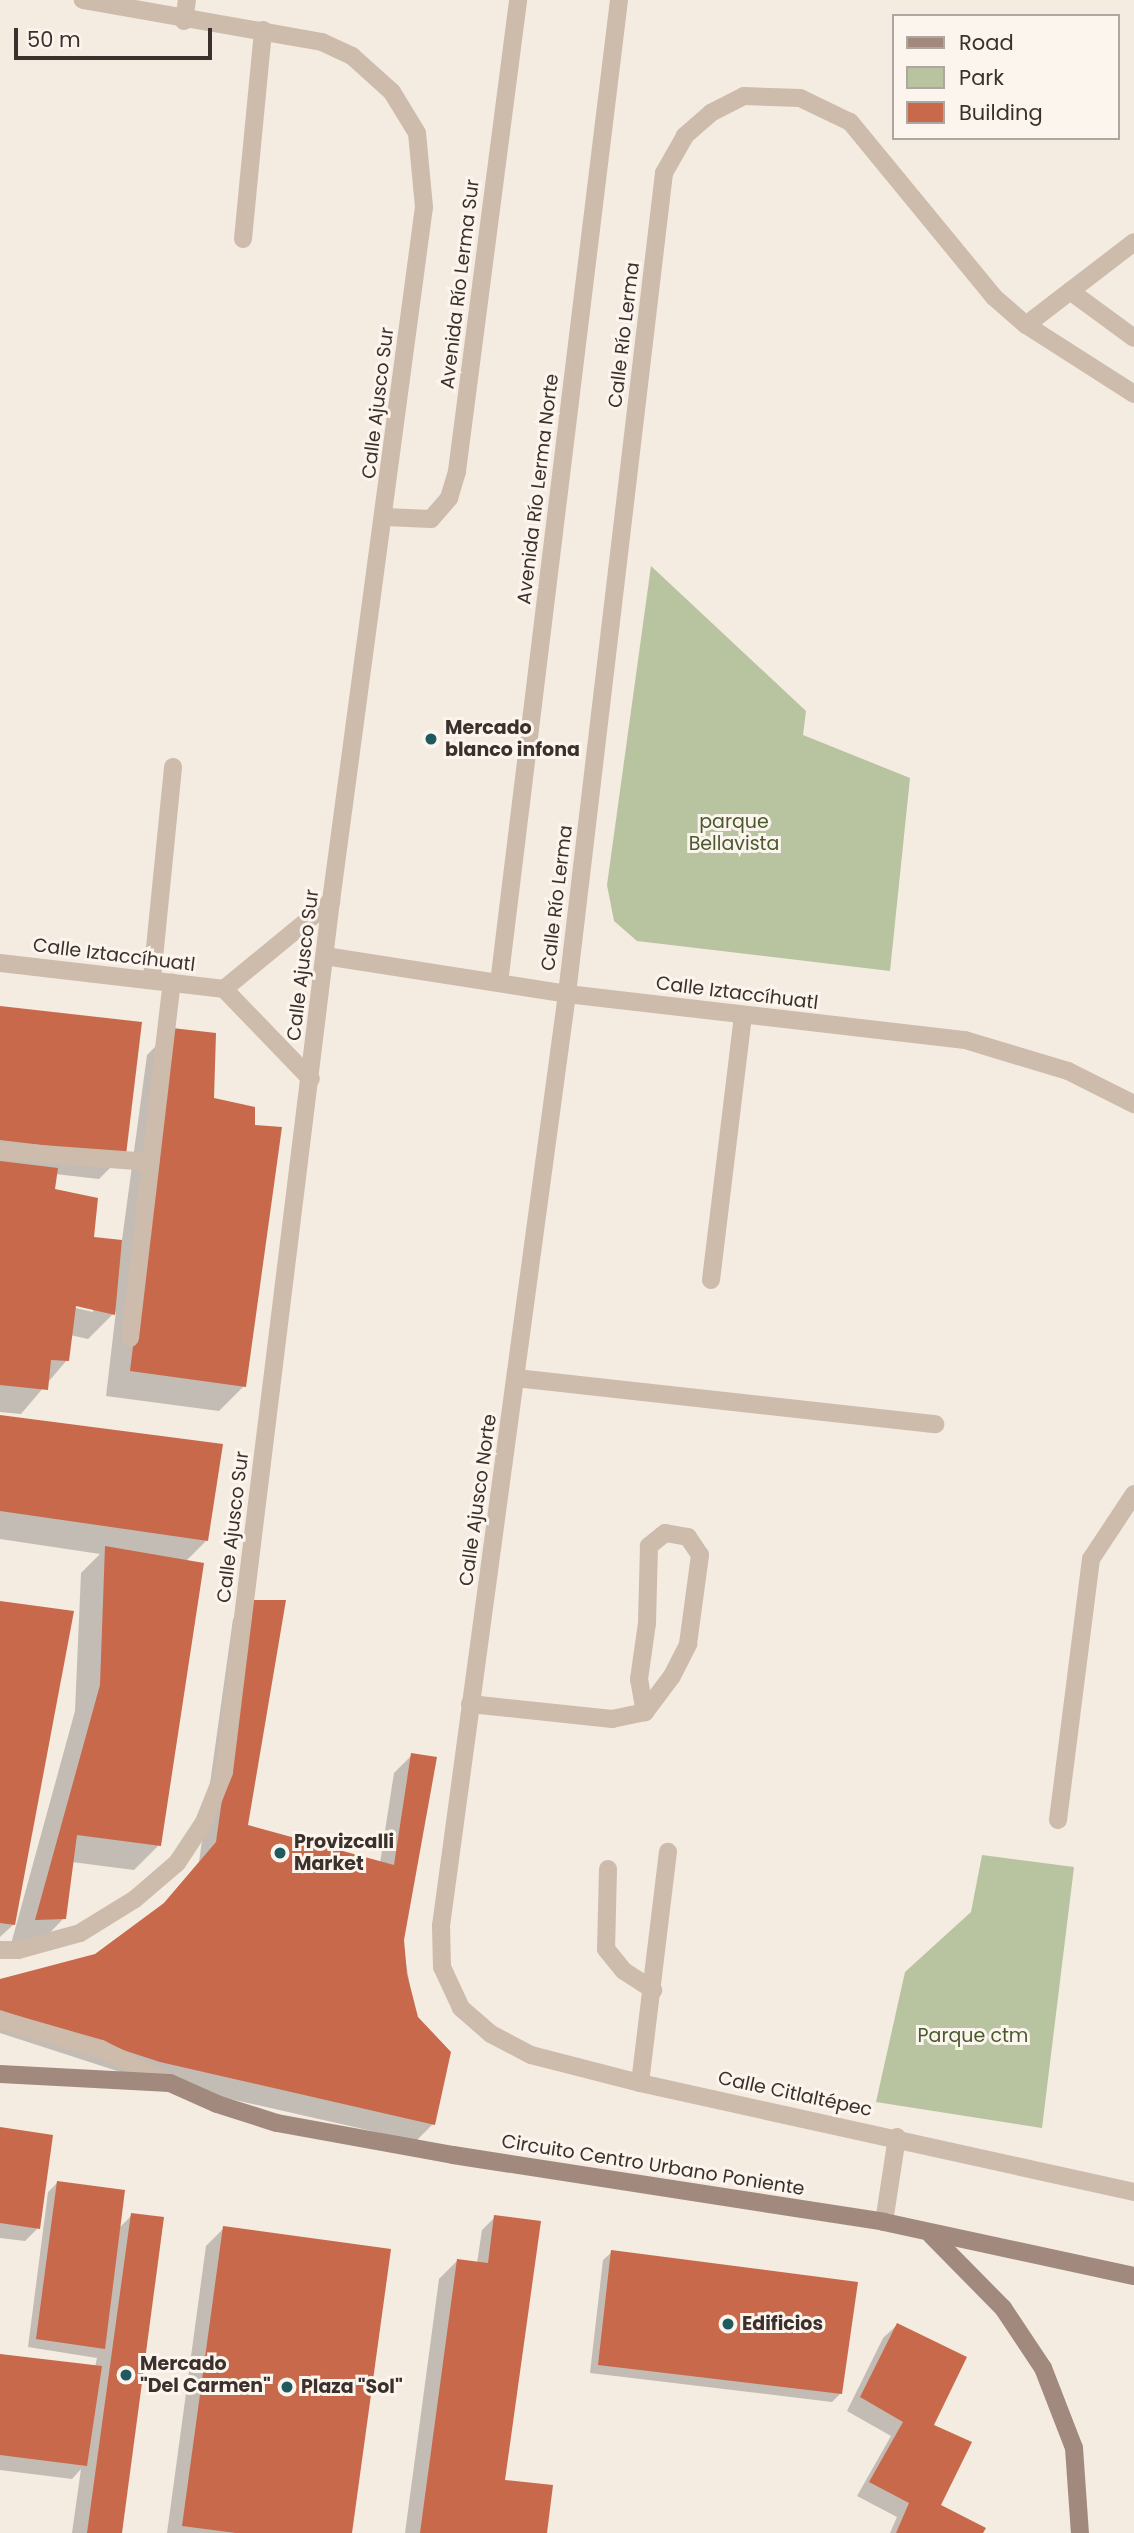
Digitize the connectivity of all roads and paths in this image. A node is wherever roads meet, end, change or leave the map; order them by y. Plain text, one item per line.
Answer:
1 (83, 0) edge
2 (187, 0) edge
3 (518, 0) edge
4 (619, 0) edge
5 (184, 21) junction
6 (263, 30) junction
7 (243, 239) dead end
8 (1134, 242) edge
9 (1070, 292) junction
10 (1026, 325) junction
11 (1134, 338) edge
12 (1134, 394) edge
13 (385, 517) junction
14 (173, 767) dead end
15 (331, 901) junction
16 (325, 956) junction
17 (0, 963) edge
18 (152, 978) junction
19 (172, 982) junction
20 (499, 984) junction
21 (224, 989) junction
22 (567, 994) junction
23 (743, 1016) junction
24 (311, 1079) junction
25 (1134, 1104) edge
26 (0, 1151) edge
27 (151, 1162) junction
28 (711, 1280) dead end
29 (130, 1338) dead end
30 (516, 1378) junction
31 (934, 1424) dead end
32 (1134, 1493) edge
33 (470, 1704) junction
34 (645, 1712) junction
35 (1058, 1820) dead end
36 (668, 1852) dead end
37 (608, 1869) dead end
38 (0, 1950) edge
39 (653, 1990) junction
40 (461, 2008) joint
41 (0, 2020) edge
42 (0, 2074) edge
43 (170, 2082) junction
44 (640, 2083) junction
45 (897, 2137) junction
46 (1134, 2192) edge
47 (884, 2222) junction
48 (931, 2235) junction
49 (1134, 2276) edge
50 (1080, 2533) edge

1 - 5 street, Calle Ajusco Sur
2 - 5 street
3 - 13 street, Avenida Río Lerma Sur
4 - 20 street, Avenida Río Lerma Norte
5 - 6 street, Calle Ajusco Sur
6 - 7 street
6 - 13 street, Calle Ajusco Sur
8 - 9 street
9 - 10 street
9 - 11 street
10 - 12 street, Calle Río Lerma
10 - 22 street, Calle Río Lerma
13 - 15 street, Calle Ajusco Sur
14 - 18 street
15 - 16 street, Calle Ajusco Sur
15 - 21 street
16 - 20 street, Calle Iztaccíhuatl
16 - 24 street, Calle Ajusco Sur
17 - 18 street, Calle Iztaccíhuatl
18 - 19 street, Calle Iztaccíhuatl
19 - 21 street, Calle Iztaccíhuatl
19 - 27 street
20 - 22 street, Calle Iztaccíhuatl
21 - 24 street
22 - 23 street, Calle Iztaccíhuatl
22 - 30 street, Calle Ajusco Norte
23 - 25 street, Calle Iztaccíhuatl
23 - 28 street
24 - 38 street, Calle Ajusco Sur
26 - 27 street
27 - 29 street
30 - 31 street
30 - 33 street, Calle Ajusco Norte
32 - 35 street
33 - 34 street
33 - 40 street, Calle Ajusco Norte
34 - 34 street
36 - 39 street
37 - 39 street
39 - 44 street
40 - 44 street, Calle Citlaltépec
41 - 43 street
42 - 43 street, Circuito Centro Urbano Poniente
43 - 47 street, Circuito Centro Urbano Poniente
44 - 45 street, Calle Citlaltépec
45 - 46 street, Calle Citlaltépec
45 - 47 street
47 - 48 street, Circuito Centro Urbano Poniente
48 - 49 street, Circuito Centro Urbano Poniente
48 - 50 street

